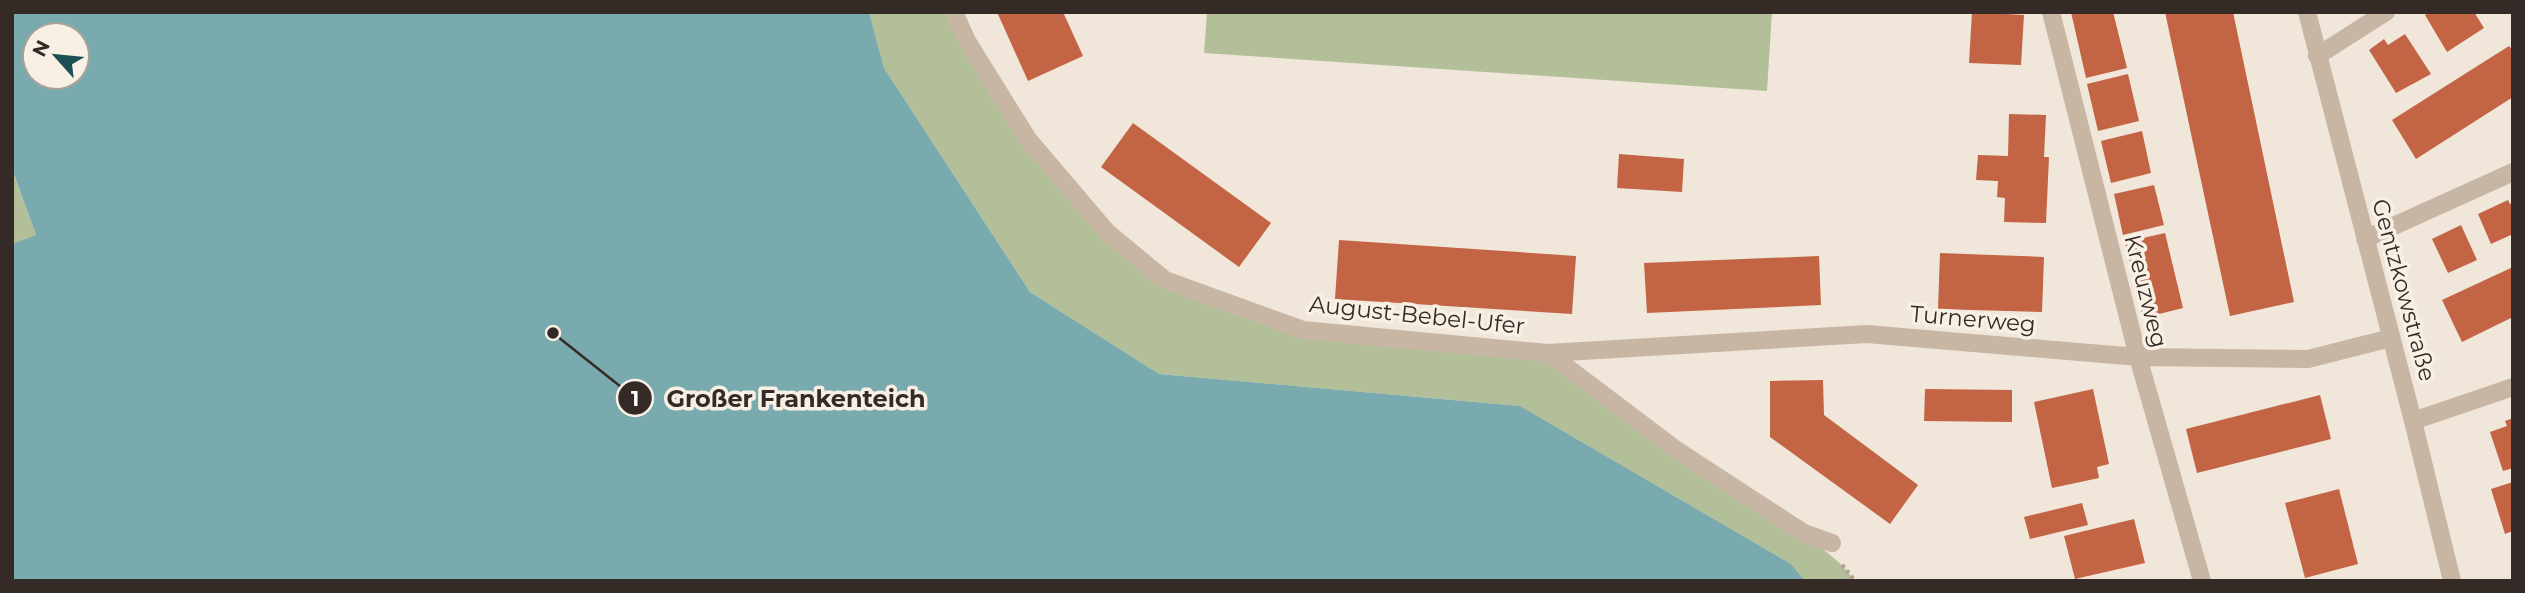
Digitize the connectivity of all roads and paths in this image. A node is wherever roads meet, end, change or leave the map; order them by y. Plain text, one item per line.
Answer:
1 (954, 12) edge
2 (2050, 12) edge
3 (2307, 12) edge
4 (2386, 12) edge
5 (2317, 56) junction
6 (2513, 172) edge
7 (2365, 239) junction
8 (2391, 338) junction
9 (1548, 354) junction
10 (2138, 357) junction
11 (2513, 387) edge
12 (2413, 421) junction
13 (1832, 543) dead end
14 (2202, 581) edge
15 (2452, 581) edge

1 - 9 street, August-Bebel-Ufer
2 - 10 street, Kreuzweg
3 - 5 street, Gentzkowstraße
4 - 5 street
5 - 7 street, Gentzkowstraße
6 - 7 street
7 - 8 street, Gentzkowstraße
8 - 10 street, Turnerweg
8 - 12 street, Gentzkowstraße
9 - 10 street, Turnerweg
9 - 13 street, August-Bebel-Ufer
10 - 14 street, Kreuzweg
11 - 12 street
12 - 15 street, Gentzkowstraße

